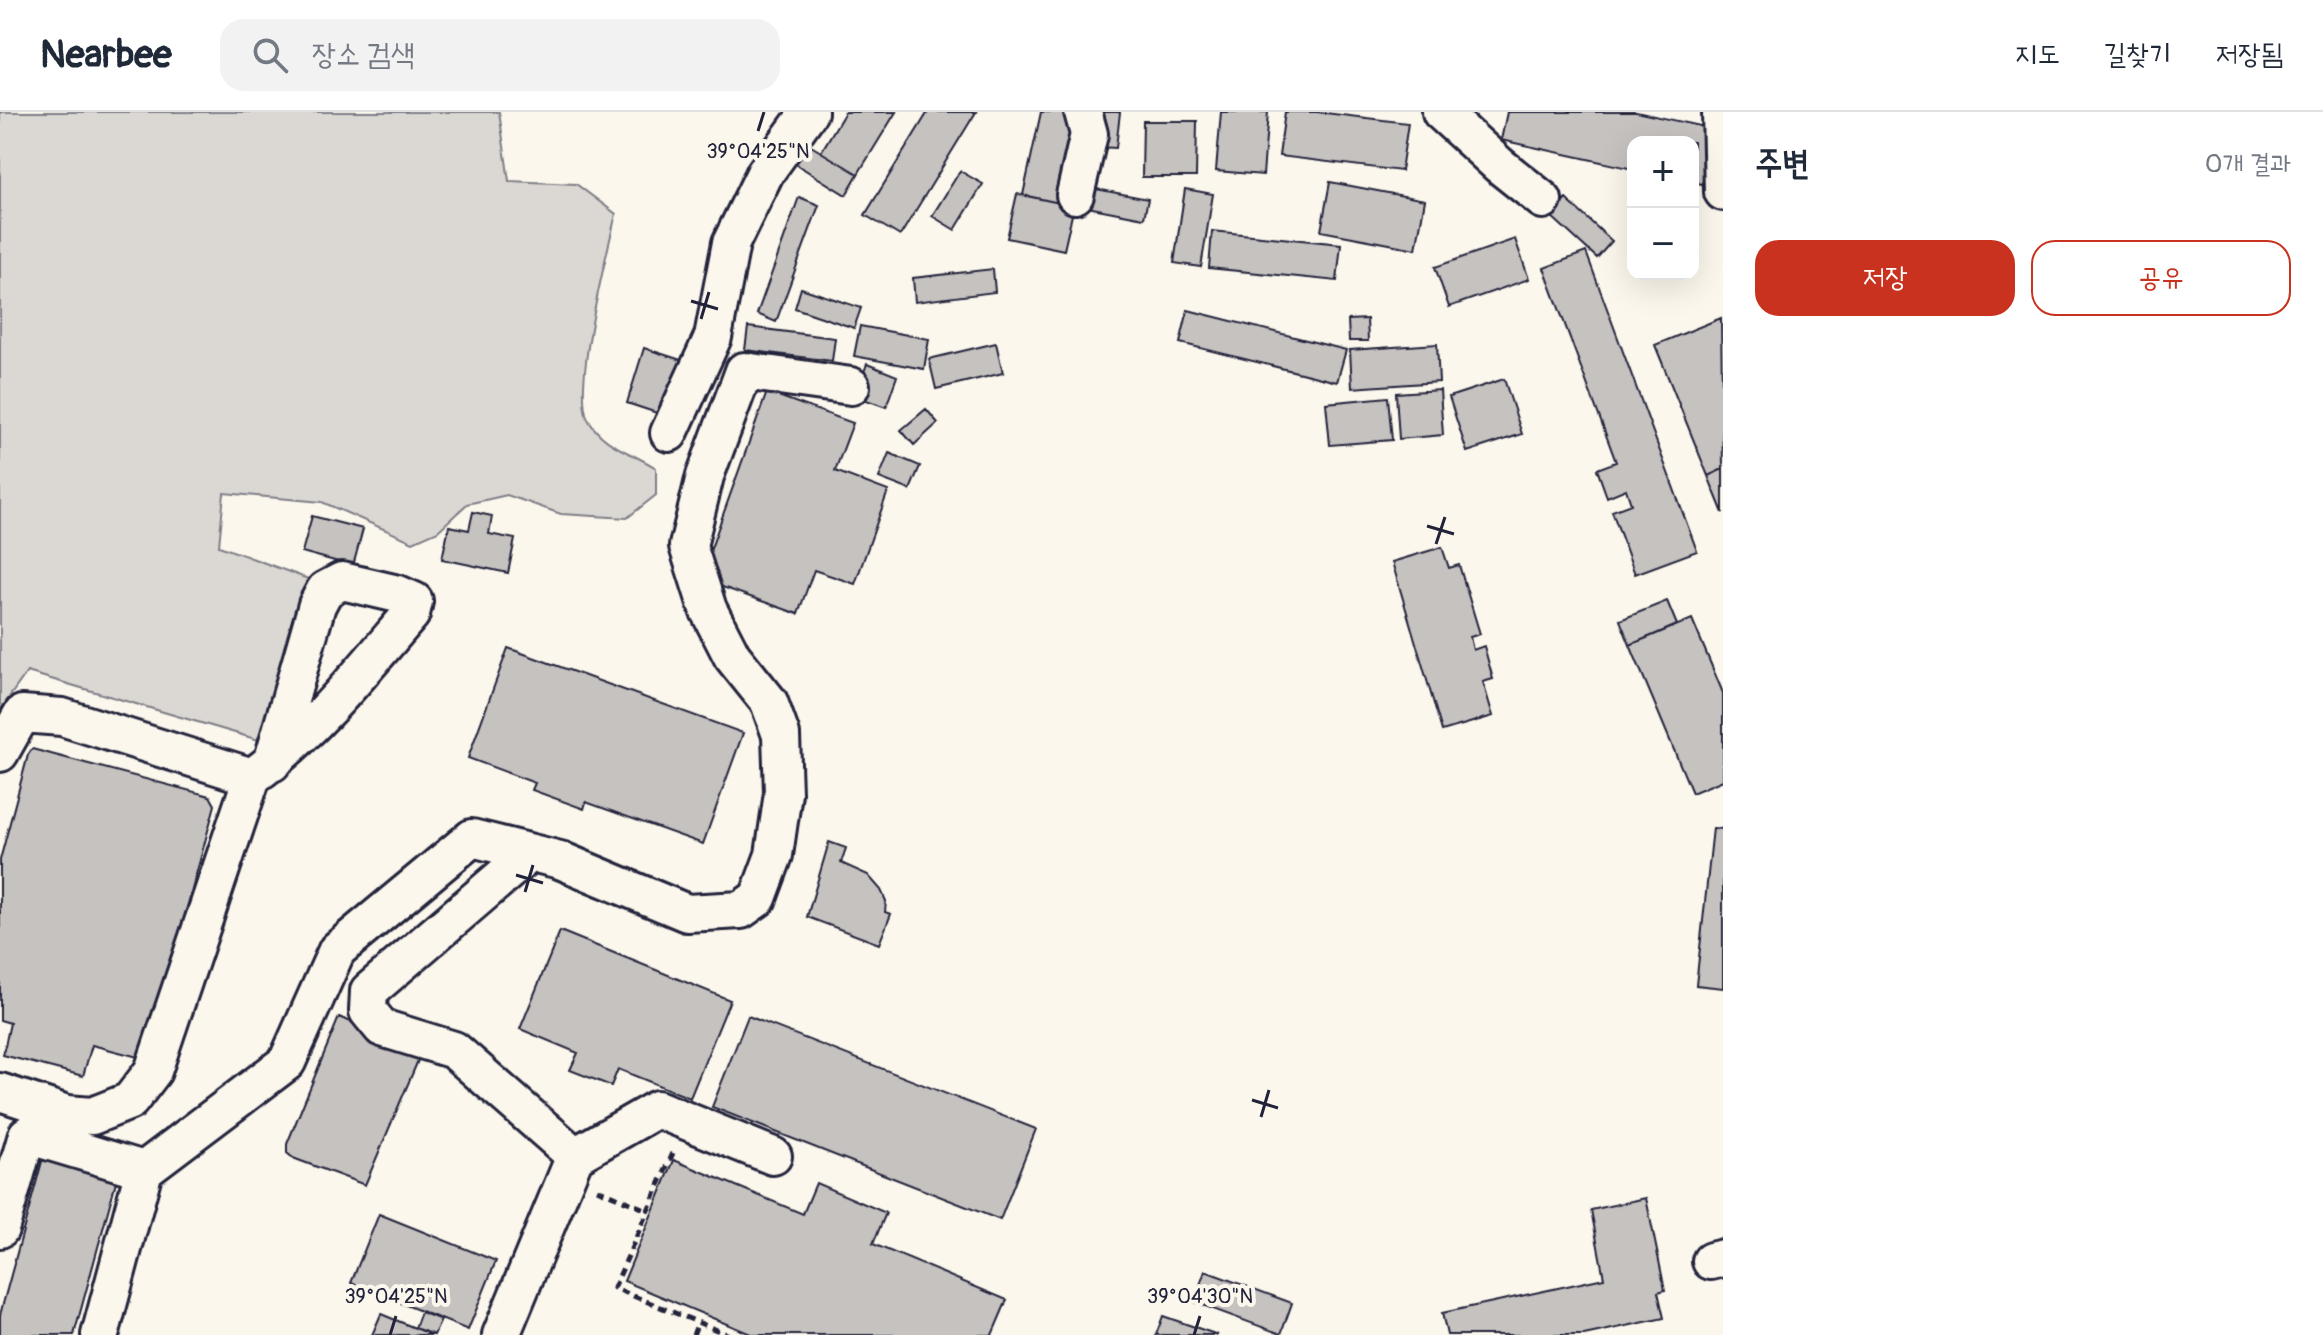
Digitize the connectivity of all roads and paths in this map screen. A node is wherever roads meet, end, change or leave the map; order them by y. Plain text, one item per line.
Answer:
1 (809, 112) edge
2 (1083, 112) edge
3 (1441, 112) edge
4 (1721, 112) edge
5 (1723, 192) edge
6 (1075, 195) dead end
7 (1543, 200) dead end
8 (851, 386) dead end
9 (669, 433) dead end
10 (0, 753) edge
11 (262, 770) junction
12 (530, 853) junction
13 (0, 1092) edge
14 (673, 1153) dead end
15 (773, 1156) dead end
16 (571, 1166) junction
17 (144, 1170) junction
18 (647, 1211) junction
19 (0, 1229) edge
20 (698, 1322) junction
21 (100, 1335) edge
22 (501, 1335) edge
23 (693, 1335) edge
24 (729, 1335) edge

1 - 9 street
2 - 6 street
3 - 7 street
4 - 5 street
8 - 12 street
10 - 11 street
11 - 11 street
11 - 13 street
12 - 16 street
12 - 17 street
14 - 18 path
15 - 16 street
16 - 18 path
16 - 22 street
17 - 19 street
17 - 21 street
18 - 20 path
20 - 23 path
20 - 24 path

